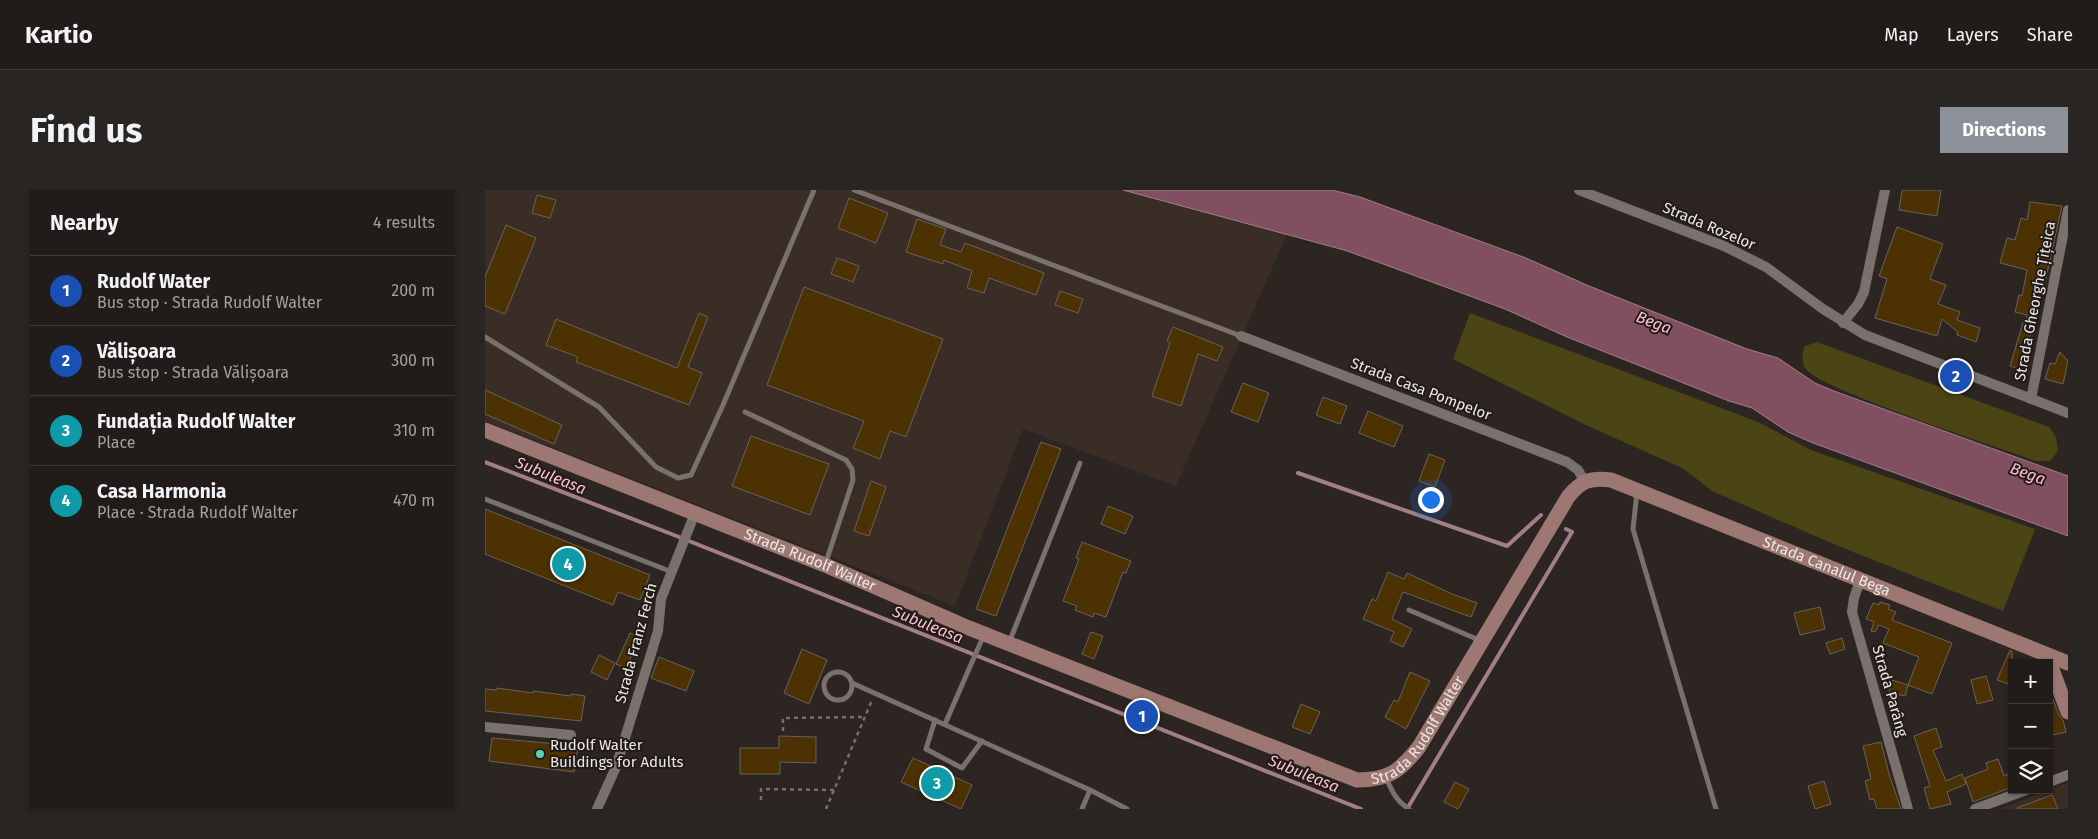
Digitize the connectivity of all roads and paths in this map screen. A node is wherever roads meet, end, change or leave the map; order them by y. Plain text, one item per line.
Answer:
1 (814, 190) edge
2 (854, 190) edge
3 (1579, 190) edge
4 (1885, 190) edge
5 (2068, 210) edge
6 (1843, 323) junction
7 (1241, 336) joint
8 (485, 337) edge
9 (2031, 399) junction
10 (745, 412) dead end
11 (2068, 413) edge
12 (485, 430) edge
13 (1080, 463) dead end
14 (1584, 480) junction
15 (1637, 491) junction
16 (485, 499) edge
17 (695, 513) junction
18 (825, 565) junction
19 (672, 572) junction
20 (1860, 580) junction
21 (1409, 610) dead end
22 (983, 637) junction
23 (1482, 642) junction
24 (1009, 644) junction
25 (2052, 657) junction
26 (2068, 663) edge
27 (852, 683) junction
28 (875, 693) junction
29 (2068, 712) edge
30 (865, 717) junction
31 (935, 720) junction
32 (945, 724) junction
33 (485, 727) edge
34 (783, 731) dead end
35 (571, 735) dead end
36 (982, 741) junction
37 (2068, 775) edge
38 (1386, 777) junction
39 (2053, 781) edge
40 (834, 790) junction
41 (1090, 790) junction
42 (2015, 794) edge
43 (761, 800) dead end
44 (597, 809) edge
45 (826, 809) edge
46 (1082, 809) edge
47 (1127, 809) edge
48 (1409, 809) edge
49 (1716, 809) edge
50 (1908, 809) edge
51 (1975, 809) edge

1 - 8 lane
2 - 7 lane
3 - 6 street, Strada Rozelor
4 - 6 street
5 - 9 street, Strada Gheorghe Țițeica
6 - 9 street, Strada Rozelor
7 - 14 street, Strada Casa Pompelor
9 - 11 street, Strada Rozelor
10 - 18 lane
12 - 17 street, Strada Rudolf Walter
13 - 24 lane
14 - 15 street, Strada Canalul Bega
14 - 23 street, Strada Rudolf Walter
15 - 20 street, Strada Canalul Bega
15 - 49 lane
16 - 19 lane
17 - 18 street, Strada Rudolf Walter
17 - 19 street, Strada Franz Ferch
18 - 22 street, Strada Rudolf Walter
19 - 44 street, Strada Franz Ferch
20 - 25 street, Strada Canalul Bega
20 - 50 street, Strada Parâng
21 - 23 lane
22 - 24 street, Strada Rudolf Walter
22 - 32 lane
23 - 38 street, Strada Rudolf Walter
24 - 38 street, Strada Rudolf Walter
25 - 26 street, Strada Canalul Bega
25 - 29 street
27 - 27 lane
27 - 28 lane
28 - 30 path
28 - 31 lane
30 - 34 path
30 - 40 path
31 - 32 lane
31 - 36 lane
32 - 36 lane
33 - 35 street
36 - 41 lane
37 - 39 street
38 - 48 lane
40 - 43 path
40 - 45 path
41 - 46 lane
41 - 47 lane
42 - 51 street

